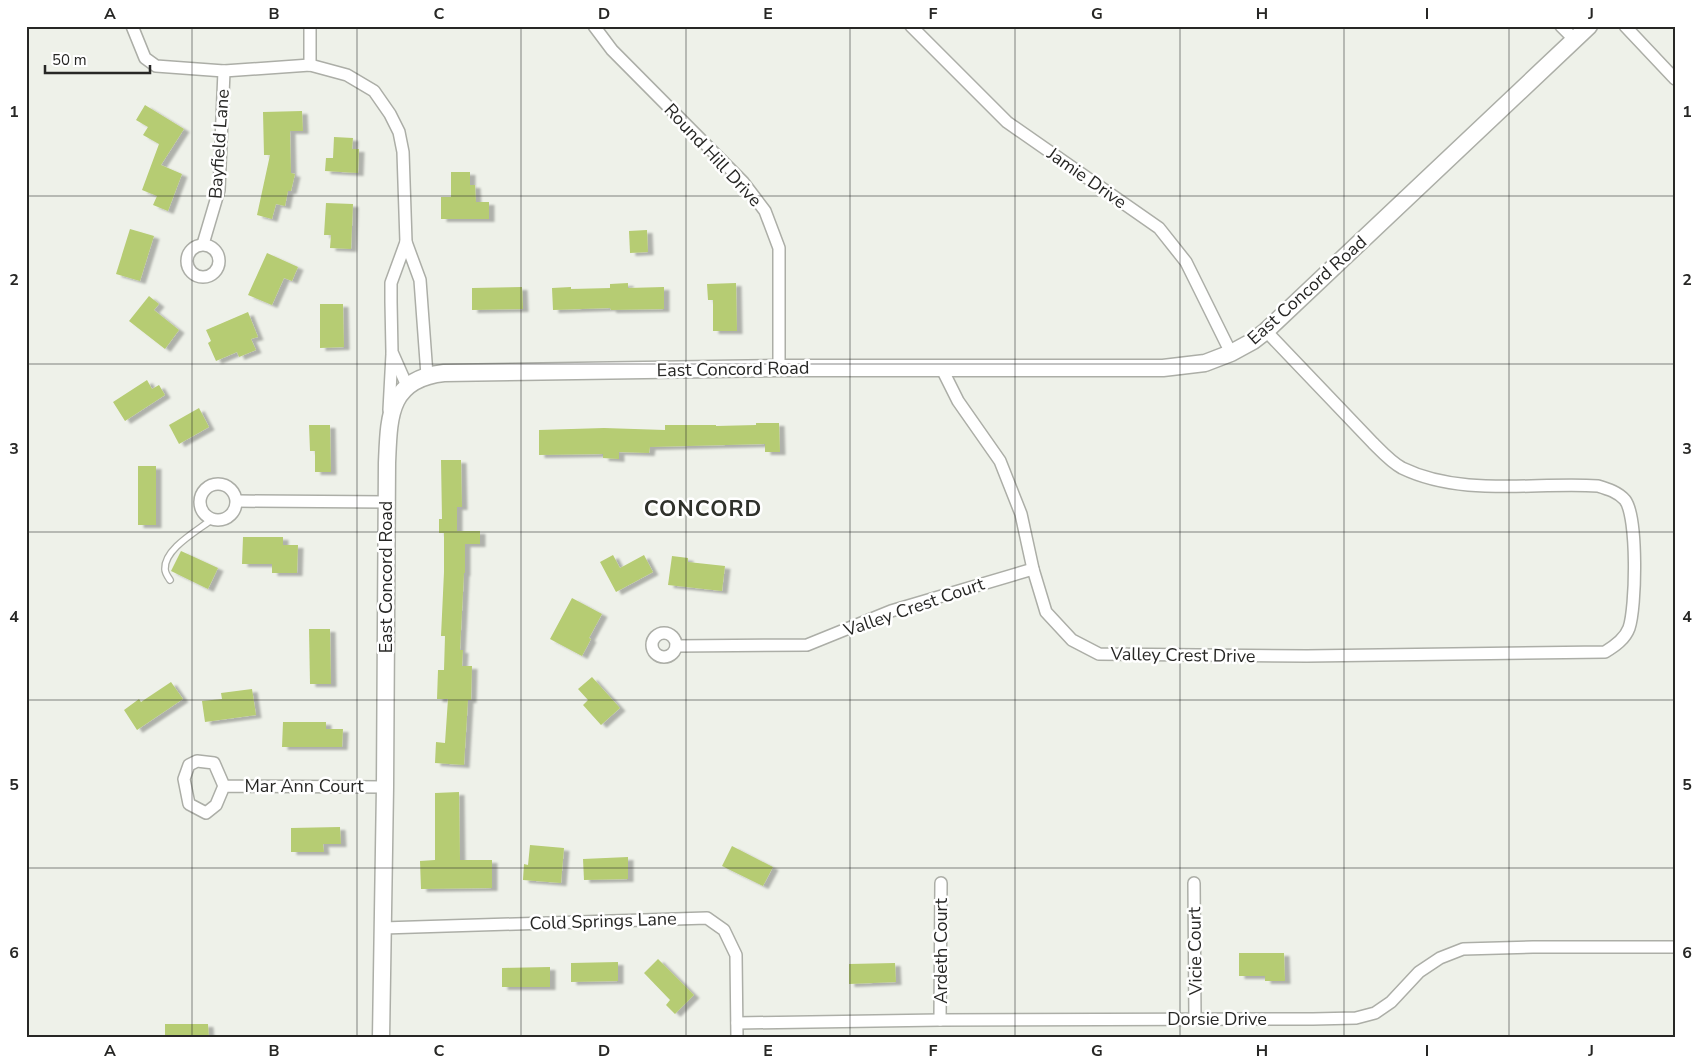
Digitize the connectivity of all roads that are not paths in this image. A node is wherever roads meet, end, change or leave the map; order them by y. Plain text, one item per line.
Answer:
1 (132, 26) edge
2 (310, 26) edge
3 (594, 26) edge
4 (911, 26) edge
5 (1561, 26) edge
6 (1589, 26) edge
7 (1625, 26) edge
8 (1575, 40) junction
9 (310, 65) junction
10 (224, 71) junction
11 (1675, 79) edge
12 (406, 242) junction
13 (202, 244) dead end
14 (1266, 331) junction
15 (392, 352) junction
16 (1231, 354) junction
17 (941, 367) junction
18 (779, 368) junction
19 (427, 375) junction
20 (407, 386) junction
21 (388, 431) junction
22 (237, 501) junction
23 (387, 502) junction
24 (212, 520) junction
25 (1033, 569) junction
26 (170, 580) dead end
27 (676, 646) dead end
28 (224, 786) junction
29 (385, 786) junction
30 (941, 883) dead end
31 (1194, 883) dead end
32 (383, 928) junction
33 (1675, 947) edge
34 (1195, 1018) junction
35 (940, 1020) junction
36 (737, 1023) junction
37 (381, 1038) edge
38 (737, 1038) edge

1 - 10 street
2 - 9 street
3 - 18 street, Round Hill Drive
4 - 16 street, Jamie Drive
5 - 8 street
6 - 8 street, East Concord Road
7 - 11 street
8 - 14 street, East Concord Road
9 - 10 street
9 - 12 street
10 - 13 street, Bayfield Lane
12 - 15 street
12 - 19 street
14 - 16 street, East Concord Road
14 - 25 street, Valley Crest Drive
15 - 20 street
15 - 21 street
16 - 17 street, East Concord Road
17 - 18 street, East Concord Road
17 - 25 street, Valley Crest Drive
18 - 19 street, East Concord Road
19 - 20 street, East Concord Road
20 - 21 street, East Concord Road
21 - 23 street, East Concord Road
22 - 23 street
22 - 24 street
22 - 24 street
23 - 29 street, East Concord Road
24 - 26 lane
25 - 27 street, Valley Crest Court
28 - 28 street, Mar Ann Court
28 - 29 street, Mar Ann Court
29 - 32 street, East Concord Road
30 - 35 street, Ardeth Court
31 - 34 street, Vicie Court
32 - 36 street, Cold Springs Lane
32 - 37 street, East Concord Road
33 - 34 street, Dorsie Drive
34 - 35 street, Dorsie Drive
35 - 36 street, Dorsie Drive
36 - 38 street, Cold Springs Lane

